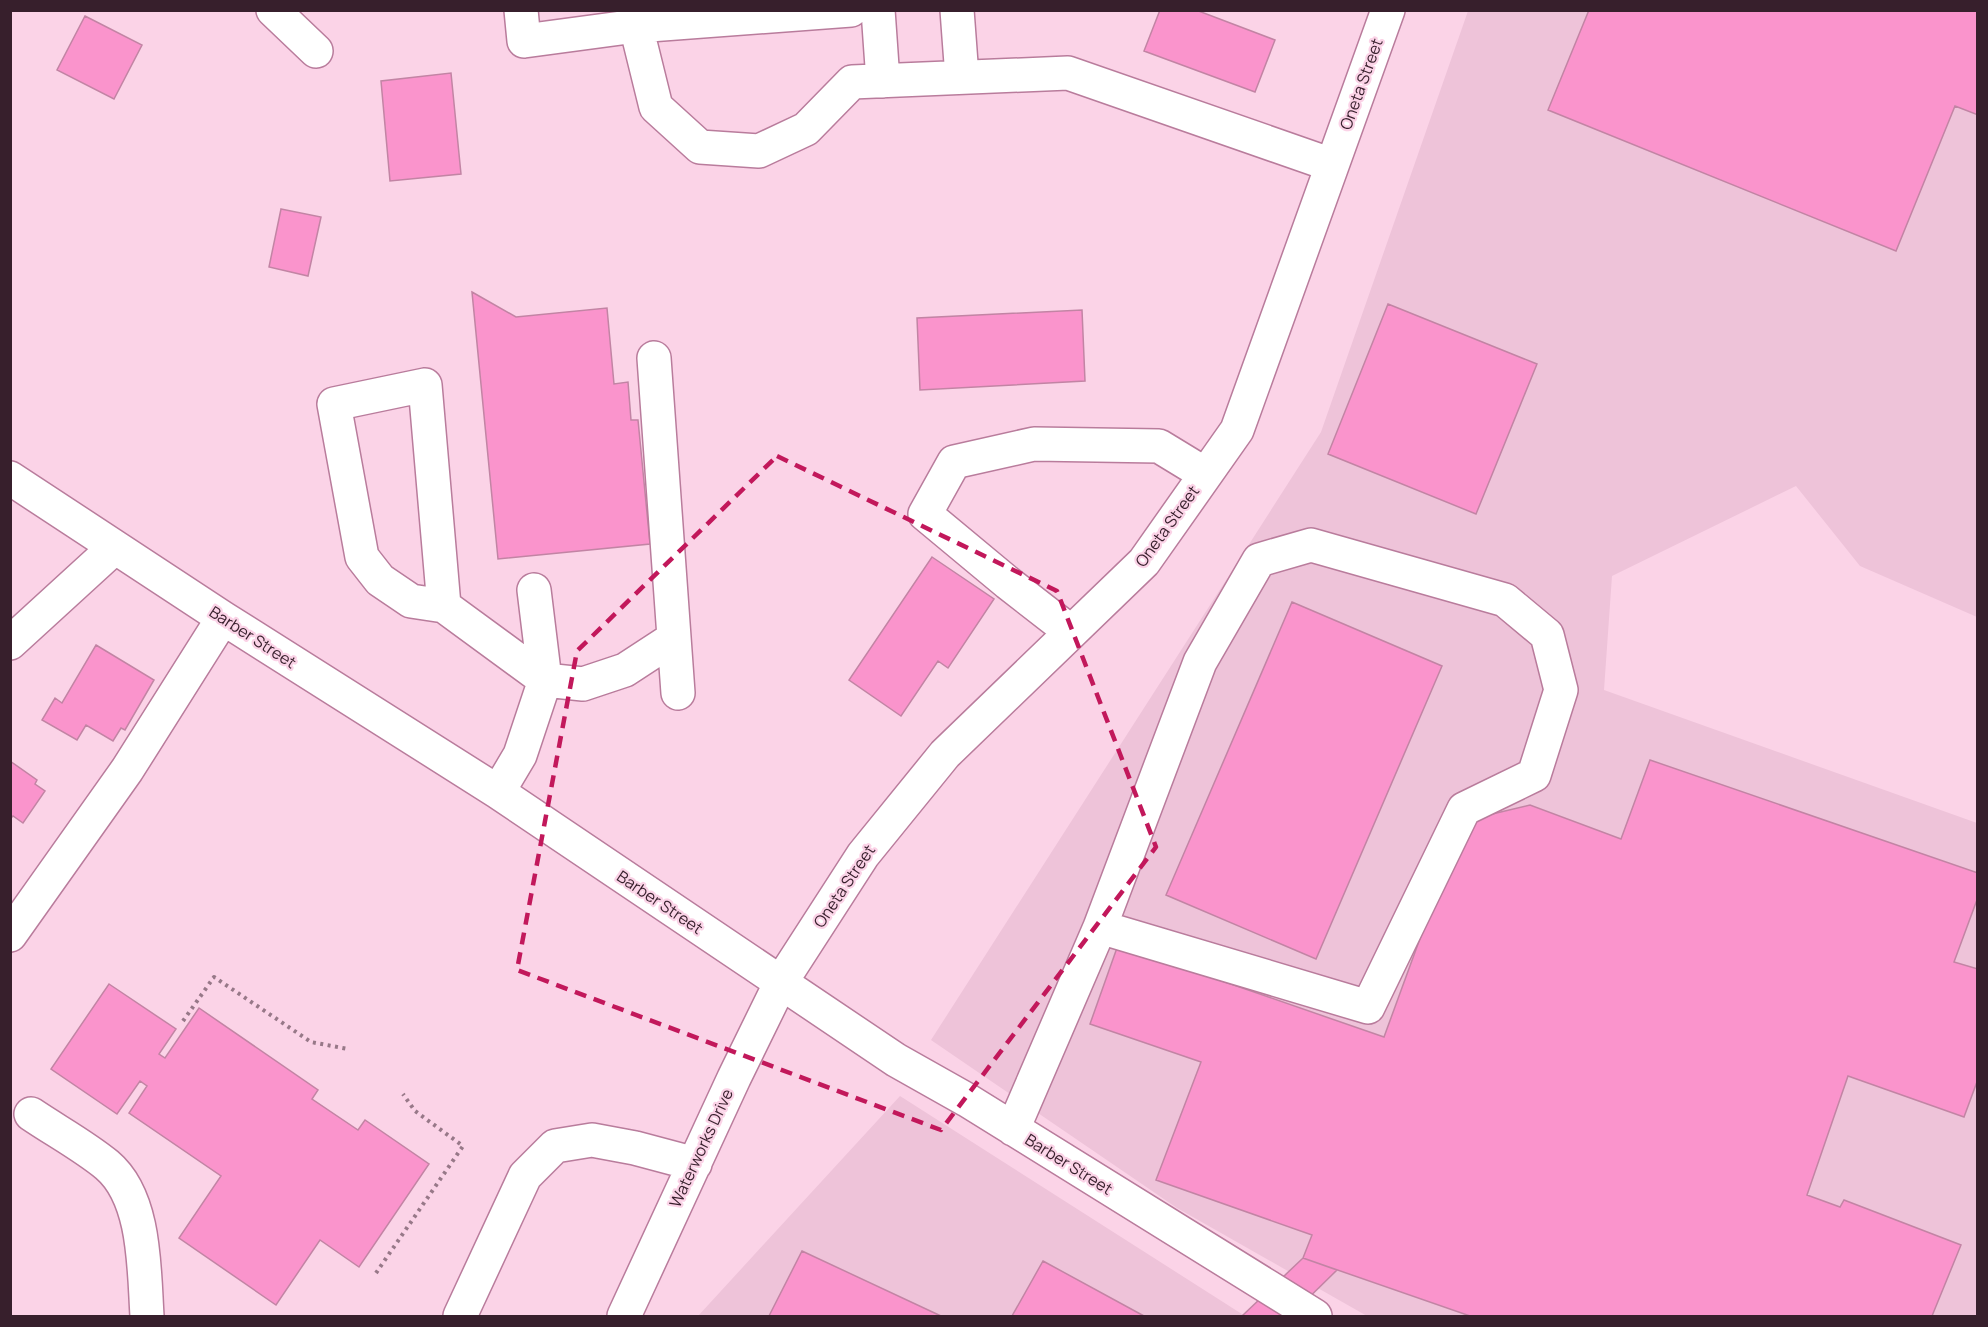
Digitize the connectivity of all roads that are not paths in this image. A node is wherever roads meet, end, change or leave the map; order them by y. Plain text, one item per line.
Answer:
1 (273, 10) edge
2 (521, 10) edge
3 (851, 10) edge
4 (879, 10) edge
5 (957, 10) edge
6 (1388, 10) edge
7 (636, 26) junction
8 (316, 51) dead end
9 (962, 77) junction
10 (883, 81) junction
11 (1332, 165) junction
12 (654, 358) dead end
13 (1205, 474) junction
14 (10, 478) edge
15 (115, 547) junction
16 (534, 590) dead end
17 (444, 606) junction
18 (223, 618) junction
19 (1071, 632) junction
20 (674, 638) junction
21 (10, 643) edge
22 (545, 680) junction
23 (678, 693) dead end
24 (498, 792) junction
25 (1100, 927) junction
26 (10, 936) edge
27 (781, 982) junction
28 (32, 1114) dead end
29 (1013, 1129) junction
30 (695, 1164) junction
31 (147, 1317) edge
32 (460, 1317) edge
33 (624, 1317) edge
34 (1316, 1317) edge

1 - 8 street
2 - 7 street
3 - 7 street
4 - 10 street
5 - 9 street
6 - 11 street, Oneta Street
7 - 10 street
9 - 10 street
9 - 11 street
11 - 13 street, Oneta Street
12 - 20 street
13 - 19 street, Oneta Street
13 - 19 street
14 - 15 street, Barber Street
15 - 18 street, Barber Street
15 - 21 street
16 - 22 street
17 - 17 street
17 - 22 street
18 - 24 street, Barber Street
18 - 26 street
19 - 27 street, Oneta Street
20 - 22 street
20 - 23 street
22 - 24 street
24 - 27 street, Barber Street
25 - 25 street
25 - 29 street
27 - 29 street, Barber Street
27 - 30 street, Waterworks Drive
28 - 31 street
29 - 34 street, Barber Street
30 - 32 street
30 - 33 street, Waterworks Drive

